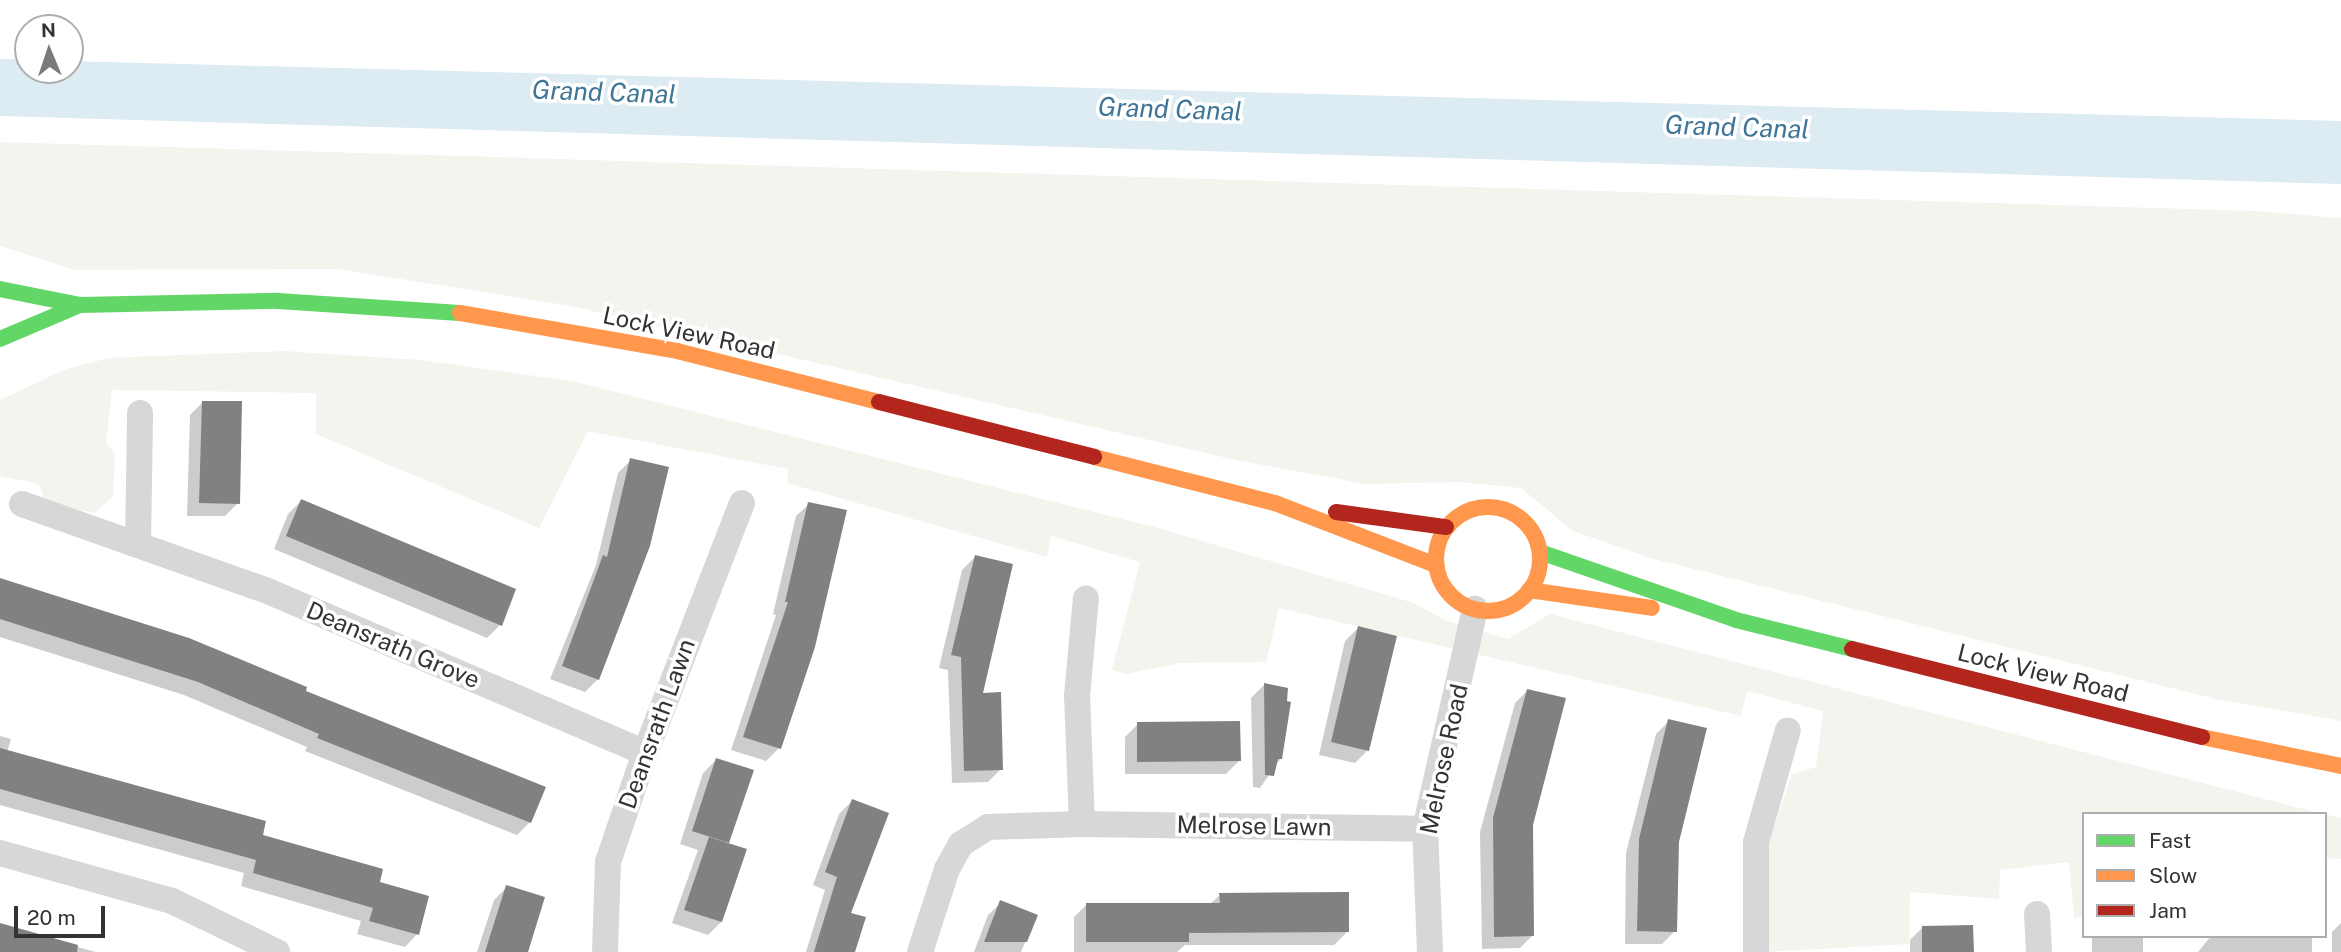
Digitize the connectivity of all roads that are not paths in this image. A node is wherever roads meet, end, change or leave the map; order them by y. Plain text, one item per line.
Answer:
1 (0, 289) edge
2 (80, 305) junction
3 (0, 340) edge
4 (140, 412) dead end
5 (22, 503) dead end
6 (742, 503) dead end
7 (1275, 503) junction
8 (1446, 527) junction
9 (138, 545) junction
10 (1540, 552) junction
11 (1436, 565) junction
12 (1529, 590) junction
13 (1086, 598) dead end
14 (1475, 609) junction
15 (1736, 620) junction
16 (1788, 730) dead end
17 (645, 753) junction
18 (2341, 766) edge
19 (1082, 824) junction
20 (1425, 830) junction
21 (0, 853) edge
22 (2037, 914) dead end
23 (277, 952) edge
24 (605, 952) edge
25 (920, 952) edge
26 (1430, 952) edge
27 (1756, 952) edge
28 (2039, 952) edge

1 - 2 street, Lock View Road
2 - 3 street, Lock View Road
2 - 7 street, Lock View Road
4 - 9 street
5 - 9 street, Deansrath Grove
6 - 17 street, Deansrath Lawn
7 - 8 street, Lock View Road
7 - 11 street, Lock View Road
8 - 10 street
8 - 11 street
9 - 17 street, Deansrath Grove
10 - 12 street
10 - 15 street, Lock View Road
11 - 14 street
12 - 14 street
12 - 15 street, Lock View Road
13 - 19 street
14 - 20 street, Melrose Road
15 - 18 street, Lock View Road
16 - 27 street
17 - 24 street, Deansrath Lawn
19 - 20 street, Melrose Lawn
19 - 25 street, Melrose Lawn
20 - 26 street, Melrose Road
21 - 23 street
22 - 28 street

